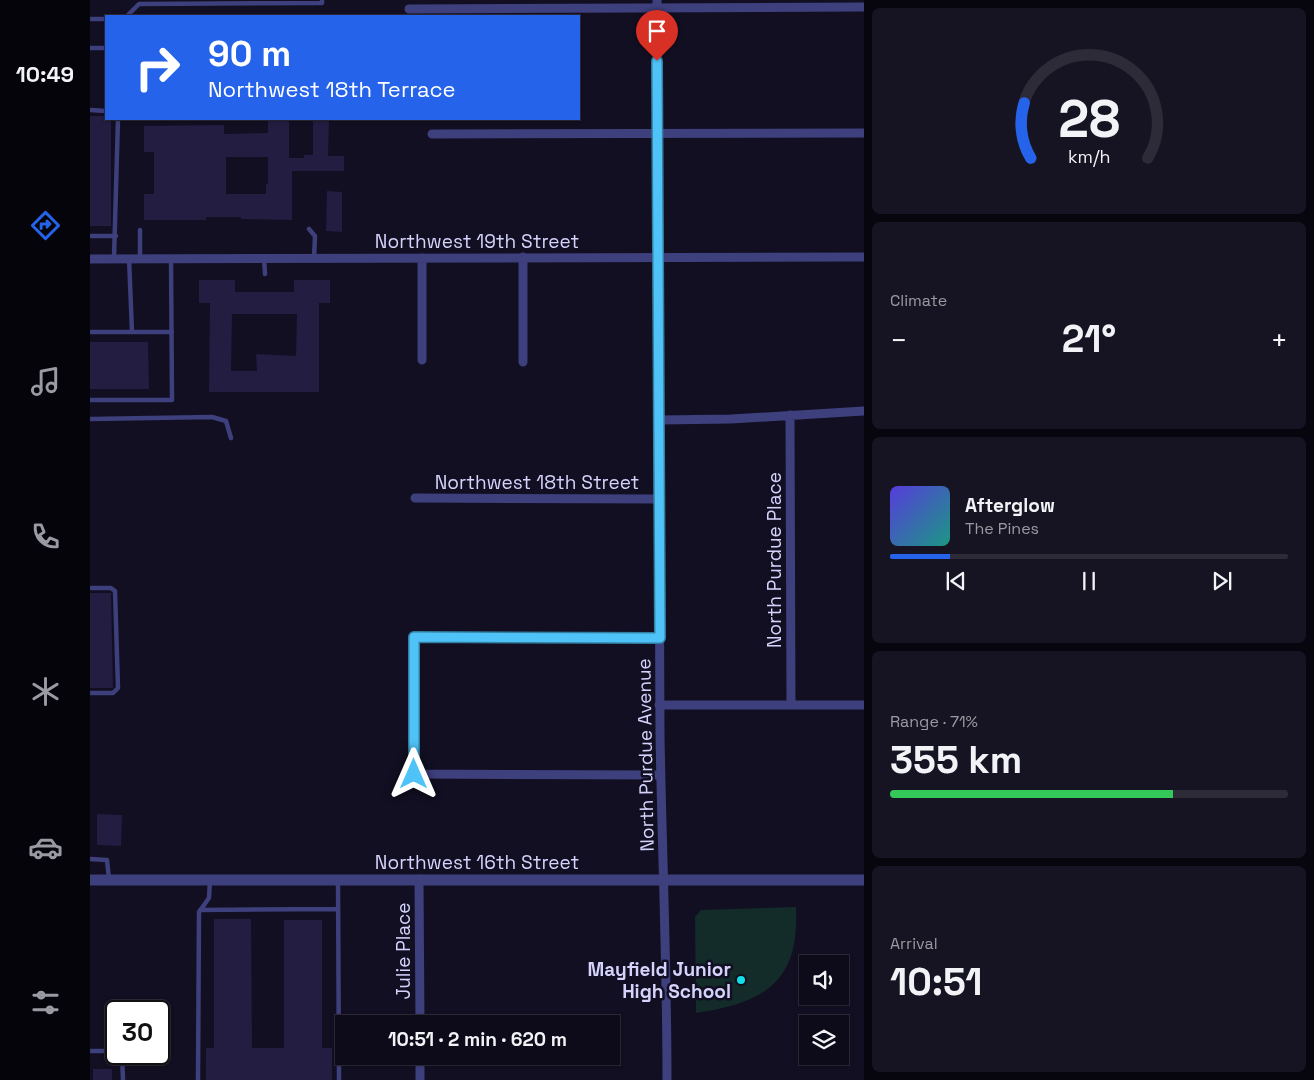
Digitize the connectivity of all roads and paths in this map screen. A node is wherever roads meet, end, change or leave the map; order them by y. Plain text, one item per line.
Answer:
1 (322, 0) edge
2 (657, 4) edge
3 (864, 7) edge
4 (409, 9) dead end
5 (128, 15) edge
6 (90, 19) edge
7 (105, 19) edge
8 (90, 48) edge
9 (105, 48) edge
10 (90, 110) edge
11 (105, 111) edge
12 (118, 120) edge
13 (658, 133) junction
14 (864, 133) edge
15 (432, 134) dead end
16 (309, 229) dead end
17 (140, 230) dead end
18 (90, 236) edge
19 (116, 236) junction
20 (523, 257) junction
21 (864, 257) edge
22 (114, 258) junction
23 (129, 258) junction
24 (140, 258) junction
25 (171, 258) junction
26 (264, 258) junction
27 (314, 258) junction
28 (422, 258) junction
29 (658, 258) junction
30 (90, 259) edge
31 (265, 274) dead end
32 (90, 332) edge
33 (132, 332) junction
34 (172, 332) junction
35 (422, 360) dead end
36 (523, 362) dead end
37 (90, 400) edge
38 (864, 411) edge
39 (790, 415) junction
40 (90, 419) edge
41 (659, 420) junction
42 (231, 438) dead end
43 (415, 498) dead end
44 (659, 499) junction
45 (90, 588) edge
46 (660, 638) junction
47 (90, 693) edge
48 (660, 704) junction
49 (791, 705) junction
50 (864, 705) edge
51 (661, 775) junction
52 (90, 859) edge
53 (210, 879) junction
54 (338, 879) junction
55 (419, 879) junction
56 (90, 880) edge
57 (110, 880) junction
58 (664, 880) junction
59 (864, 880) edge
60 (338, 909) junction
61 (200, 910) junction
62 (420, 1015) edge
63 (90, 1051) edge
64 (105, 1051) edge
65 (122, 1065) edge
66 (420, 1065) edge
67 (123, 1080) edge
68 (198, 1080) edge
69 (339, 1080) edge
70 (420, 1080) edge
71 (667, 1080) edge

1 - 5 lane
2 - 3 street
2 - 4 street
2 - 13 street, North Purdue Avenue
6 - 7 lane
8 - 9 lane
10 - 11 lane
12 - 19 lane
13 - 14 street
13 - 15 street
13 - 29 street, North Purdue Avenue
16 - 27 lane
17 - 24 lane
18 - 19 lane
19 - 22 lane
20 - 28 street, Northwest 19th Street
20 - 29 street, Northwest 19th Street
20 - 36 street
21 - 29 street, Northwest 19th Street
22 - 23 street, Northwest 19th Street
22 - 30 street, Northwest 19th Street
23 - 24 street, Northwest 19th Street
23 - 33 lane
24 - 25 street, Northwest 19th Street
25 - 26 street, Northwest 19th Street
25 - 34 lane
26 - 27 street, Northwest 19th Street
26 - 31 lane
27 - 28 street, Northwest 19th Street
28 - 35 street
29 - 41 street, North Purdue Avenue
32 - 33 lane
33 - 34 lane
34 - 37 lane
38 - 39 street
39 - 41 street
39 - 49 street, North Purdue Place
40 - 42 lane
41 - 44 street, North Purdue Avenue
43 - 44 street, Northwest 18th Street
44 - 46 street, North Purdue Avenue
45 - 47 lane
46 - 48 street, North Purdue Avenue
46 - 51 street
48 - 49 street
48 - 51 street, North Purdue Avenue
49 - 50 street
51 - 58 street, North Purdue Avenue
52 - 57 lane
53 - 54 street, Northwest 16th Street
53 - 57 street, Northwest 16th Street
53 - 61 lane
54 - 55 street, Northwest 16th Street
54 - 60 lane
55 - 58 street, Northwest 16th Street
55 - 62 street, Julie Place
56 - 57 street, Northwest 16th Street
58 - 59 street, Northwest 16th Street
58 - 71 street, North Purdue Avenue
60 - 61 lane
60 - 69 lane
61 - 68 lane
63 - 64 lane
65 - 67 lane
66 - 70 street

